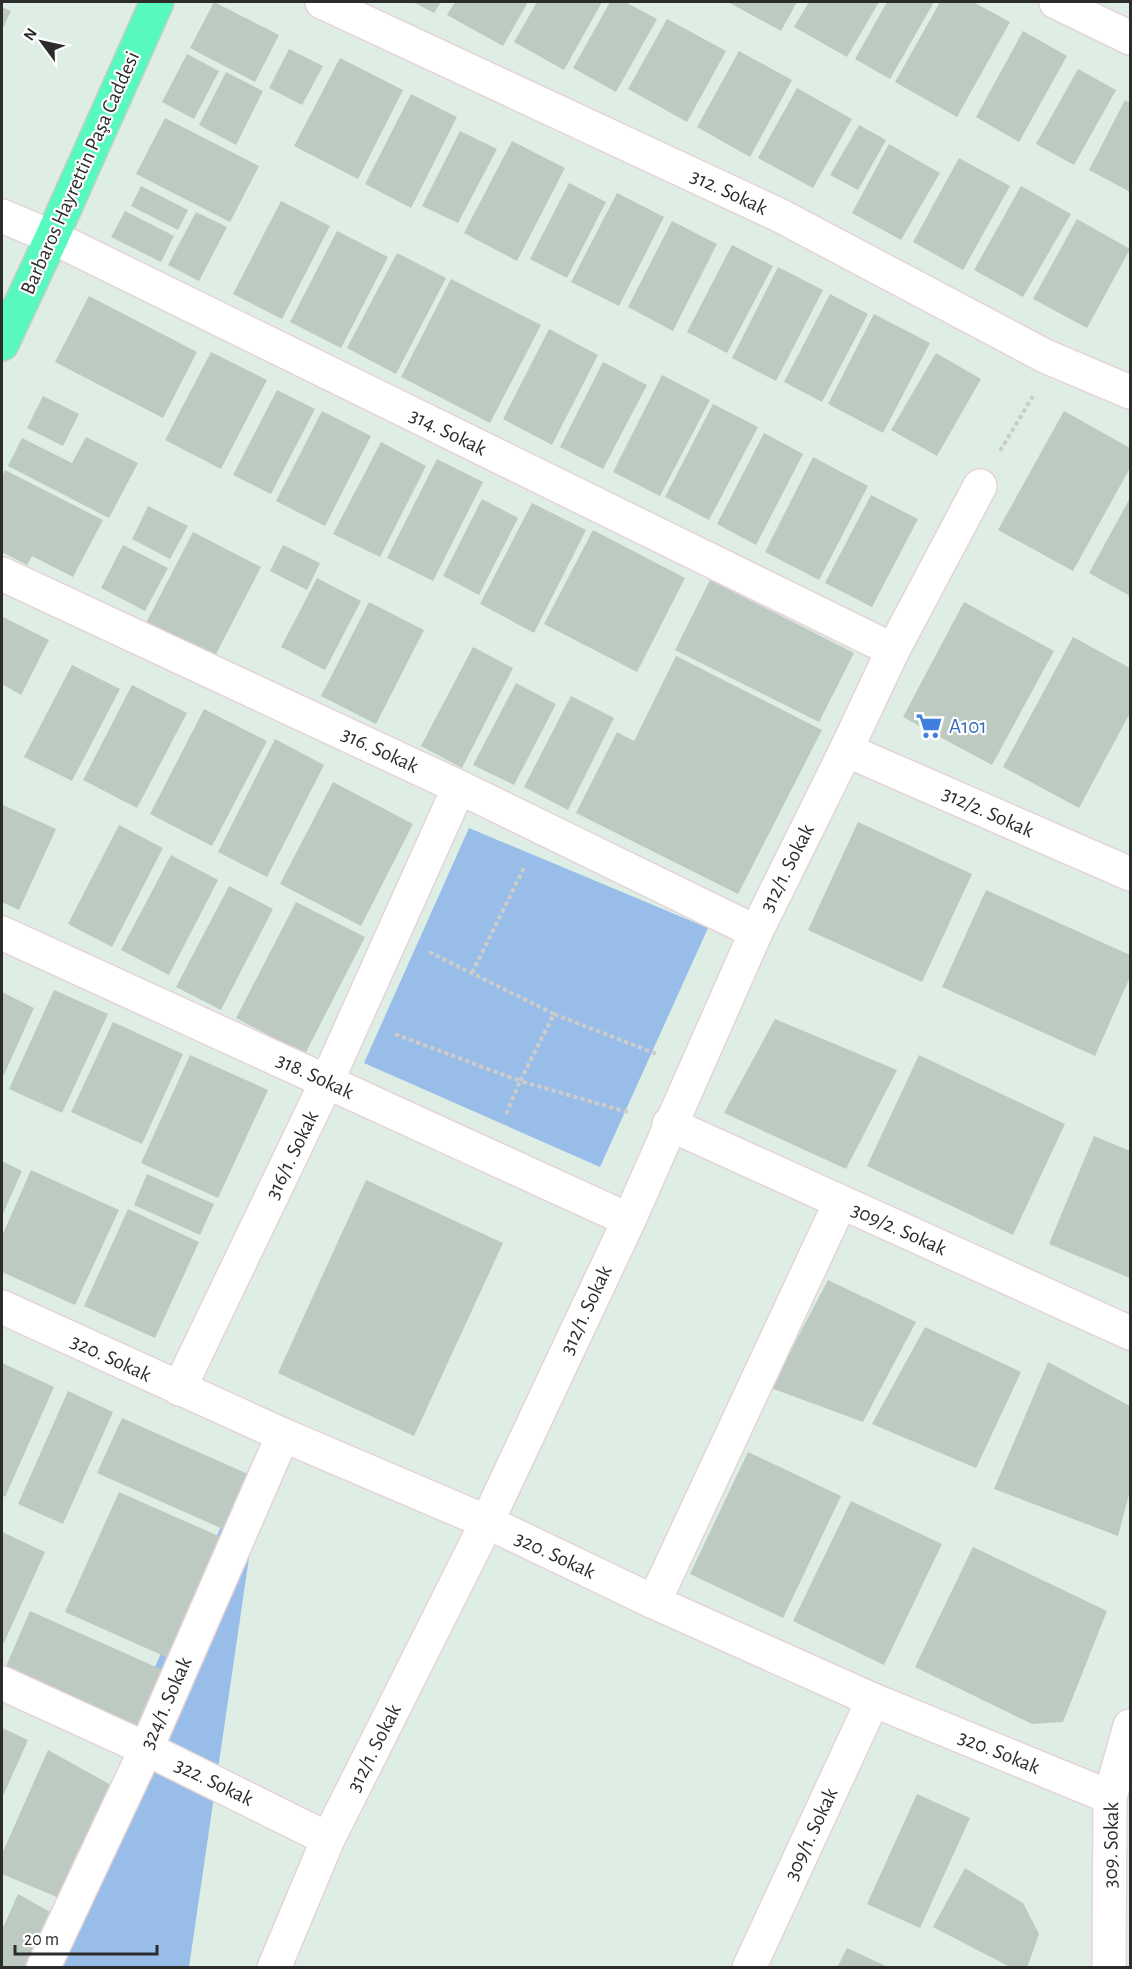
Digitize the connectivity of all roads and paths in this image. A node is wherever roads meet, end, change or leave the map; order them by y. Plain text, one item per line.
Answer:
1 (157, 2) edge
2 (322, 2) edge
3 (1056, 2) edge
4 (1131, 38) edge
5 (2, 216) edge
6 (52, 237) junction
7 (2, 344) edge
8 (1054, 360) junction
9 (1131, 392) edge
10 (980, 486) joint
11 (2, 574) edge
12 (893, 650) junction
13 (846, 750) junction
14 (459, 787) junction
15 (526, 864) dead end
16 (1131, 874) edge
17 (756, 932) junction
18 (2, 933) edge
19 (426, 950) dead end
20 (472, 973) junction
21 (555, 1014) junction
22 (390, 1032) dead end
23 (694, 1068) junction
24 (327, 1081) junction
25 (520, 1082) junction
26 (503, 1124) dead end
27 (669, 1124) junction
28 (840, 1203) junction
29 (629, 1220) junction
30 (2, 1307) edge
31 (1131, 1333) edge
32 (179, 1389) junction
33 (284, 1435) junction
34 (487, 1522) junction
35 (654, 1602) junction
36 (2, 1683) edge
37 (873, 1700) junction
38 (1131, 1726) edge
39 (146, 1749) junction
40 (1110, 1797) junction
41 (328, 1839) junction
42 (43, 1968) edge
43 (274, 1968) edge
44 (748, 1968) edge
45 (1109, 1968) edge

1 - 6 main road, Barbaros Hayrettin Paşa Caddesi
2 - 8 street, 312. Sokak
3 - 4 street
5 - 6 street, 314. Sokak
6 - 7 main road, Barbaros Hayrettin Paşa Caddesi
6 - 12 street, 314. Sokak
8 - 9 street, 312. Sokak
8 - 10 path
10 - 12 street, 312/1. Sokak
11 - 14 street, 316. Sokak
12 - 13 street, 312/1. Sokak
13 - 16 street, 312/2. Sokak
13 - 17 street, 312/1. Sokak
14 - 17 street, 316. Sokak
14 - 24 street, 316/1. Sokak
15 - 20 path
17 - 23 street, 312/1. Sokak
18 - 24 street, 318. Sokak
19 - 20 path
20 - 21 path
21 - 23 path
21 - 25 path
22 - 25 path
23 - 27 street, 312/1. Sokak
24 - 29 street, 318. Sokak
24 - 32 street, 316/1. Sokak
25 - 26 path
25 - 27 path
27 - 28 street, 309/2. Sokak
27 - 29 street, 312/1. Sokak
28 - 31 street, 309/2. Sokak
28 - 35 street
29 - 34 street, 312/1. Sokak
30 - 32 street, 320. Sokak
32 - 33 street, 320. Sokak
33 - 34 street, 320. Sokak
33 - 39 street, 324/1. Sokak
34 - 35 street, 320. Sokak
34 - 41 street, 312/1. Sokak
35 - 37 street, 320. Sokak
36 - 39 street, 322. Sokak
37 - 40 street, 320. Sokak
37 - 44 street, 309/1. Sokak
38 - 40 street, 309. Sokak
39 - 41 street, 322. Sokak
39 - 42 street, 324/1. Sokak
40 - 45 street, 309. Sokak
41 - 43 street, 312/1. Sokak

